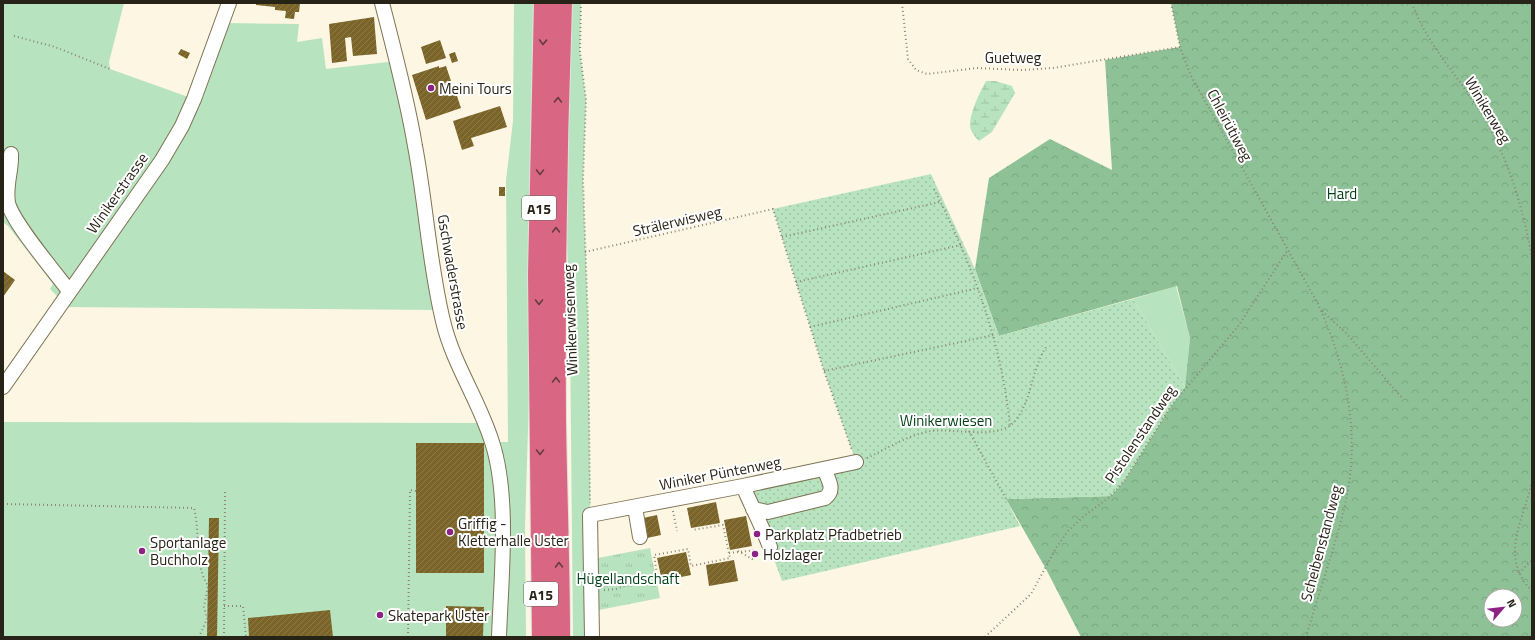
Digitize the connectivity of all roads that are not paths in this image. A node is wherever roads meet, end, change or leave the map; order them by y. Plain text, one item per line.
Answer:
1 (229, 3) edge
2 (382, 3) edge
3 (544, 3) edge
4 (562, 3) edge
5 (11, 154) dead end
6 (69, 291) junction
7 (3, 387) edge
8 (856, 462) road end
9 (824, 469) junction
10 (743, 486) junction
11 (635, 507) junction
12 (753, 509) junction
13 (640, 537) dead end
14 (770, 547) road end
15 (540, 550) junction
16 (561, 633) edge
17 (499, 637) edge
18 (530, 637) edge
19 (542, 637) edge
20 (592, 637) edge

1 - 6 street, Winikerstrasse
2 - 17 street, Gschwaderstrasse
3 -> 15 highway, A15
16 -> 4 highway, A15
5 - 6 street
6 - 7 street, Winikerstrasse
8 - 9 street, Winiker Püntenweg
9 - 10 street, Winiker Püntenweg
9 - 12 street
10 - 11 street, Winiker Püntenweg
10 - 12 street
11 - 13 street
11 - 20 street, Winiker Püntenweg
12 - 14 street
15 - 18 highway
15 - 19 highway, A15

